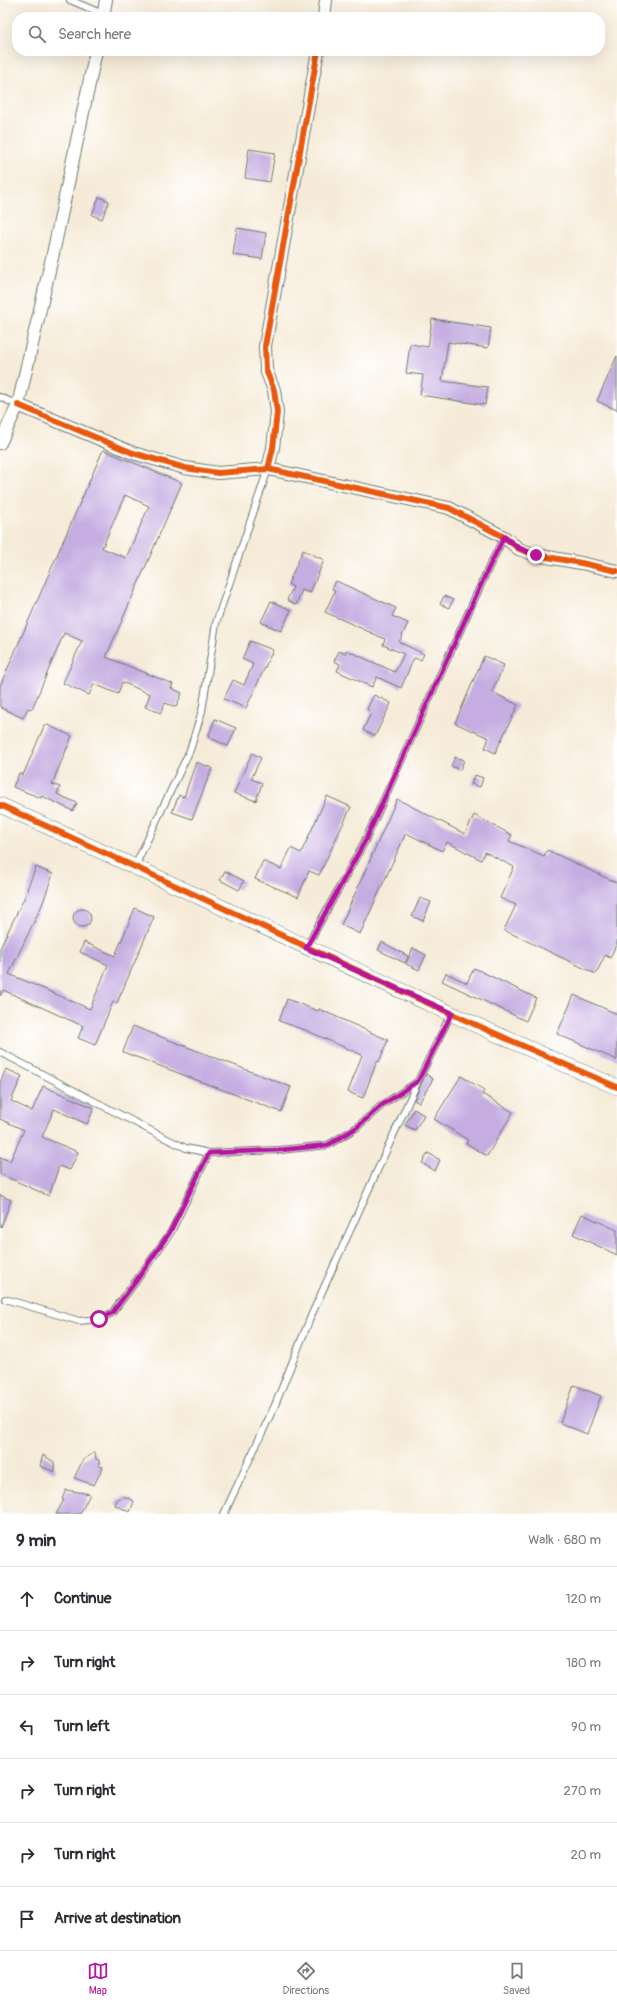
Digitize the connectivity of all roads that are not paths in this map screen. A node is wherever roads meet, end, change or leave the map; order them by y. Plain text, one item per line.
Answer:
1 (70, 0) edge
2 (106, 0) edge
3 (326, 0) edge
4 (95, 12) edge
5 (104, 12) edge
6 (325, 12) edge
7 (95, 56) edge
8 (317, 56) edge
9 (0, 397) edge
10 (18, 406) junction
11 (0, 443) edge
12 (268, 469) junction
13 (504, 537) junction
14 (617, 571) edge
15 (0, 805) edge
16 (135, 866) junction
17 (306, 948) junction
18 (452, 1013) junction
19 (0, 1052) edge
20 (418, 1081) junction
21 (617, 1087) edge
22 (209, 1153) junction
23 (5, 1299) dead end
24 (224, 1514) edge

1 - 4 lane
2 - 5 street
3 - 6 street
7 - 10 street
8 - 12 street
9 - 10 lane
10 - 11 street
10 - 12 street
12 - 13 street
12 - 16 lane
13 - 14 street
13 - 17 lane
15 - 16 street
16 - 17 street
17 - 18 street
18 - 20 lane
18 - 21 street
19 - 22 lane
20 - 22 lane
20 - 24 lane
22 - 23 lane

